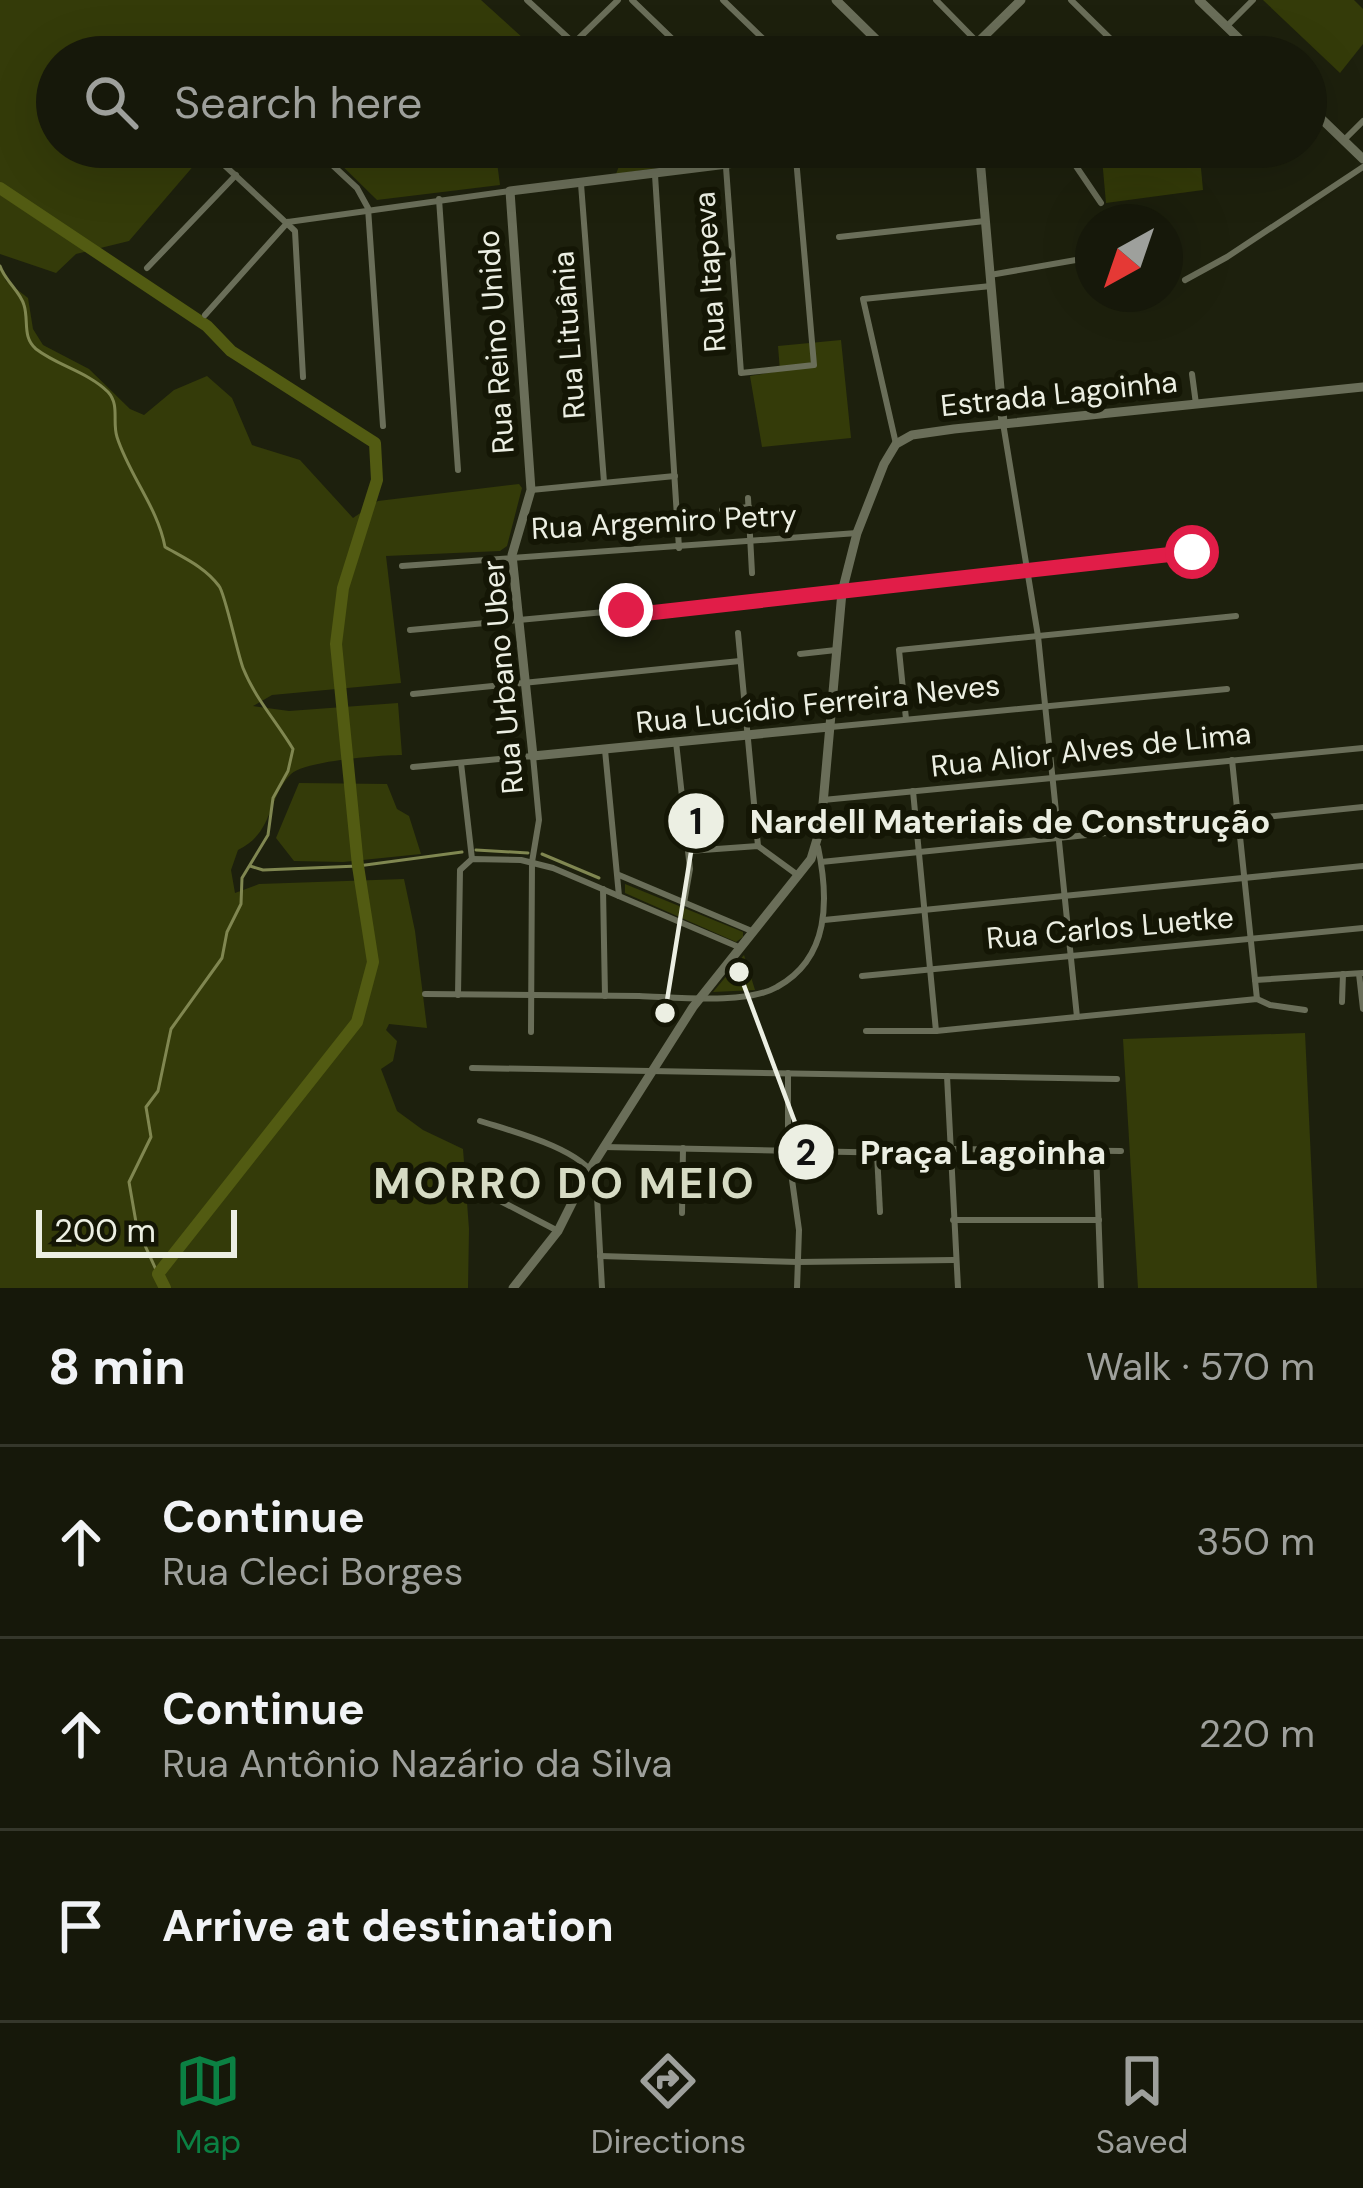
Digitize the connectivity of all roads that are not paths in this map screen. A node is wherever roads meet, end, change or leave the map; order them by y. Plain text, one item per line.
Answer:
1 (527, 0) edge
2 (618, 0) edge
3 (632, 0) edge
4 (723, 0) edge
5 (836, 0) edge
6 (936, 0) edge
7 (1022, 0) edge
8 (1071, 0) edge
9 (1199, 0) edge
10 (1253, 0) edge
11 (1226, 27) junction
12 (566, 36) edge
13 (581, 36) edge
14 (669, 36) edge
15 (760, 36) edge
16 (873, 36) edge
17 (971, 36) edge
18 (985, 36) edge
19 (1108, 36) edge
20 (1236, 36) edge
21 (1363, 121) edge
22 (1327, 124) edge
23 (1343, 140) junction
24 (1363, 163) edge
25 (228, 168) edge
26 (336, 168) edge
27 (710, 168) edge
28 (726, 168) edge
29 (797, 168) edge
30 (981, 168) edge
31 (1077, 168) edge
32 (236, 175) junction
33 (656, 175) junction
34 (581, 184) junction
35 (510, 191) junction
36 (439, 200) junction
37 (1101, 203) dead end
38 (368, 208) junction
39 (985, 221) junction
40 (288, 222) junction
41 (839, 237) dead end
42 (1075, 261) edge
43 (147, 268) dead end
44 (991, 280) junction
45 (1185, 280) dead end
46 (206, 315) dead end
47 (1192, 374) dead end
48 (304, 377) dead end
49 (1363, 386) edge
50 (1196, 404) junction
51 (1004, 423) junction
52 (383, 426) dead end
53 (896, 444) junction
54 (458, 470) dead end
55 (675, 476) junction
56 (604, 482) junction
57 (531, 490) junction
58 (722, 510) dead end
59 (857, 533) junction
60 (751, 542) junction
61 (679, 548) junction
62 (1192, 552) dead end
63 (512, 555) junction
64 (402, 566) dead end
65 (1029, 571) junction
66 (752, 573) dead end
67 (842, 592) junction
68 (1236, 616) dead end
69 (519, 620) junction
70 (410, 630) dead end
71 (738, 633) dead end
72 (1038, 636) junction
73 (836, 650) junction
74 (800, 654) dead end
75 (740, 661) junction
76 (525, 683) junction
77 (1227, 689) dead end
78 (413, 694) dead end
79 (1046, 706) junction
80 (906, 719) junction
81 (830, 727) junction
82 (748, 735) junction
83 (676, 742) junction
84 (1363, 748) edge
85 (605, 749) junction
86 (533, 756) junction
87 (1232, 760) junction
88 (461, 763) junction
89 (413, 767) dead end
90 (1053, 778) junction
91 (913, 791) junction
92 (824, 800) junction
93 (1363, 807) edge
94 (1238, 820) junction
95 (1060, 838) junction
96 (817, 844) junction
97 (758, 846) junction
98 (689, 851) junction
99 (919, 852) junction
100 (472, 860) junction
101 (532, 862) junction
102 (821, 862) junction
103 (1363, 866) edge
104 (619, 875) junction
105 (799, 876) junction
106 (1244, 878) junction
107 (603, 889) junction
108 (619, 896) junction
109 (1065, 896) junction
110 (684, 903) junction
111 (924, 910) junction
112 (824, 920) junction
113 (1363, 928) edge
114 (754, 932) junction
115 (1251, 939) junction
116 (741, 948) junction
117 (1071, 956) junction
118 (930, 970) junction
119 (1343, 974) junction
120 (1361, 974) edge
121 (862, 976) dead end
122 (1255, 980) junction
123 (424, 994) dead end
124 (458, 994) junction
125 (531, 995) junction
126 (605, 996) junction
127 (700, 997) junction
128 (1257, 999) junction
129 (1342, 1002) dead end
130 (1305, 1010) dead end
131 (1363, 1010) edge
132 (1077, 1017) junction
133 (866, 1031) dead end
134 (936, 1031) junction
135 (531, 1032) dead end
136 (472, 1068) dead end
137 (652, 1071) junction
138 (788, 1073) junction
139 (947, 1076) junction
140 (1117, 1079) dead end
141 (480, 1121) dead end
142 (604, 1147) junction
143 (683, 1148) junction
144 (788, 1151) junction
145 (1096, 1151) junction
146 (1121, 1151) dead end
147 (950, 1152) junction
148 (878, 1153) junction
149 (591, 1168) junction
150 (485, 1193) dead end
151 (880, 1212) dead end
152 (682, 1213) dead end
153 (952, 1220) junction
154 (1099, 1220) junction
155 (558, 1231) junction
156 (600, 1256) junction
157 (954, 1260) junction
158 (798, 1262) junction
159 (513, 1288) edge
160 (602, 1288) edge
161 (796, 1288) edge
162 (958, 1288) edge
163 (1101, 1288) edge

1 - 12 street
2 - 13 street
3 - 14 street
4 - 15 street
5 - 16 street
6 - 17 street
7 - 18 street
8 - 19 street
9 - 11 street
10 - 11 street
11 - 20 street
21 - 23 street
22 - 23 street
23 - 24 street
24 - 45 street
25 - 32 street
26 - 38 street
27 - 33 street
28 - 29 street, Rua Itapeva
30 - 39 street
31 - 37 street
32 - 40 street
32 - 43 street
33 - 34 street
33 - 55 street
34 - 35 street
34 - 56 street, Rua Lituânia
35 - 36 street
35 - 57 street, Rua Reino Unido
36 - 38 street
36 - 54 street
38 - 40 street
38 - 52 street
39 - 41 street
39 - 44 street
40 - 46 street
40 - 48 street
42 - 44 street
44 - 51 street
44 - 53 street
47 - 50 street
49 - 50 street, Estrada Lagoinha
50 - 51 street, Estrada Lagoinha
51 - 53 street, Estrada Lagoinha
51 - 65 street
53 - 59 street
55 - 56 street
55 - 61 street
56 - 57 street
57 - 63 street, Rua Urbano Uber
58 - 60 street
59 - 60 street, Rua Argemiro Petry
59 - 67 street
60 - 61 street, Rua Argemiro Petry
60 - 66 street
61 - 63 street, Rua Argemiro Petry
62 - 65 street
63 - 64 street, Rua Argemiro Petry
63 - 69 street, Rua Urbano Uber
65 - 67 street
65 - 72 street
67 - 69 street
67 - 73 street
68 - 72 street
69 - 70 street
69 - 76 street, Rua Urbano Uber
71 - 75 street
72 - 79 street
72 - 80 street
73 - 74 street
73 - 81 street
75 - 76 street
75 - 82 street
76 - 78 street
76 - 86 street, Rua Urbano Uber
77 - 79 street, Rua Lucídio Ferreira Neves
79 - 80 street, Rua Lucídio Ferreira Neves
79 - 90 street
80 - 81 street, Rua Lucídio Ferreira Neves
81 - 82 street, Rua Lucídio Ferreira Neves
81 - 92 street
82 - 83 street, Rua Lucídio Ferreira Neves
82 - 97 street
83 - 85 street, Rua Lucídio Ferreira Neves
83 - 98 street
84 - 87 street, Rua Alior Alves de Lima
85 - 86 street, Rua Lucídio Ferreira Neves
85 - 104 street
86 - 88 street, Rua Lucídio Ferreira Neves
86 - 101 street, Rua Urbano Uber
87 - 90 street, Rua Alior Alves de Lima
87 - 94 street
88 - 89 street, Rua Lucídio Ferreira Neves
88 - 100 street
90 - 91 street, Rua Alior Alves de Lima
90 - 95 street
91 - 92 street, Rua Alior Alves de Lima
91 - 99 street
92 - 96 street
93 - 94 street
94 - 95 street
94 - 106 street
95 - 99 street
95 - 109 street
96 - 102 street
96 - 105 street
97 - 98 street
97 - 105 street
98 - 110 street
99 - 102 street
99 - 111 street
100 - 101 street
100 - 124 street
101 - 107 street
101 - 125 street, Rua Urbano Uber
102 - 112 street
103 - 106 street
104 - 108 street
104 - 110 street
105 - 114 street
106 - 109 street
106 - 115 street
107 - 108 street
107 - 126 street
108 - 116 street
109 - 111 street
109 - 117 street
110 - 114 street
111 - 112 street
111 - 118 street
112 - 127 street
113 - 115 street, Rua Carlos Luetke
114 - 116 street
115 - 117 street, Rua Carlos Luetke
115 - 122 street
116 - 127 street
117 - 118 street, Rua Carlos Luetke
117 - 132 street
118 - 121 street, Rua Carlos Luetke
118 - 134 street
119 - 120 street
119 - 122 street
119 - 129 street
120 - 131 street
122 - 128 street
123 - 124 street
124 - 125 street
125 - 126 street
125 - 135 street, Rua Urbano Uber
126 - 127 street
127 - 137 street
128 - 130 street
128 - 132 street
132 - 134 street
133 - 134 street
136 - 137 street
137 - 138 street
137 - 142 street
138 - 139 street
138 - 144 street
139 - 140 street
139 - 147 street
141 - 149 street
142 - 143 street
142 - 149 street
143 - 144 street
143 - 152 street
144 - 148 street
144 - 158 street
145 - 146 street
145 - 147 street
145 - 154 street
147 - 148 street
147 - 153 street
148 - 151 street
149 - 155 street
149 - 156 street
150 - 155 street
153 - 154 street
153 - 157 street
154 - 163 street
155 - 159 street
156 - 158 street
156 - 160 street
157 - 158 street
157 - 162 street
158 - 161 street

